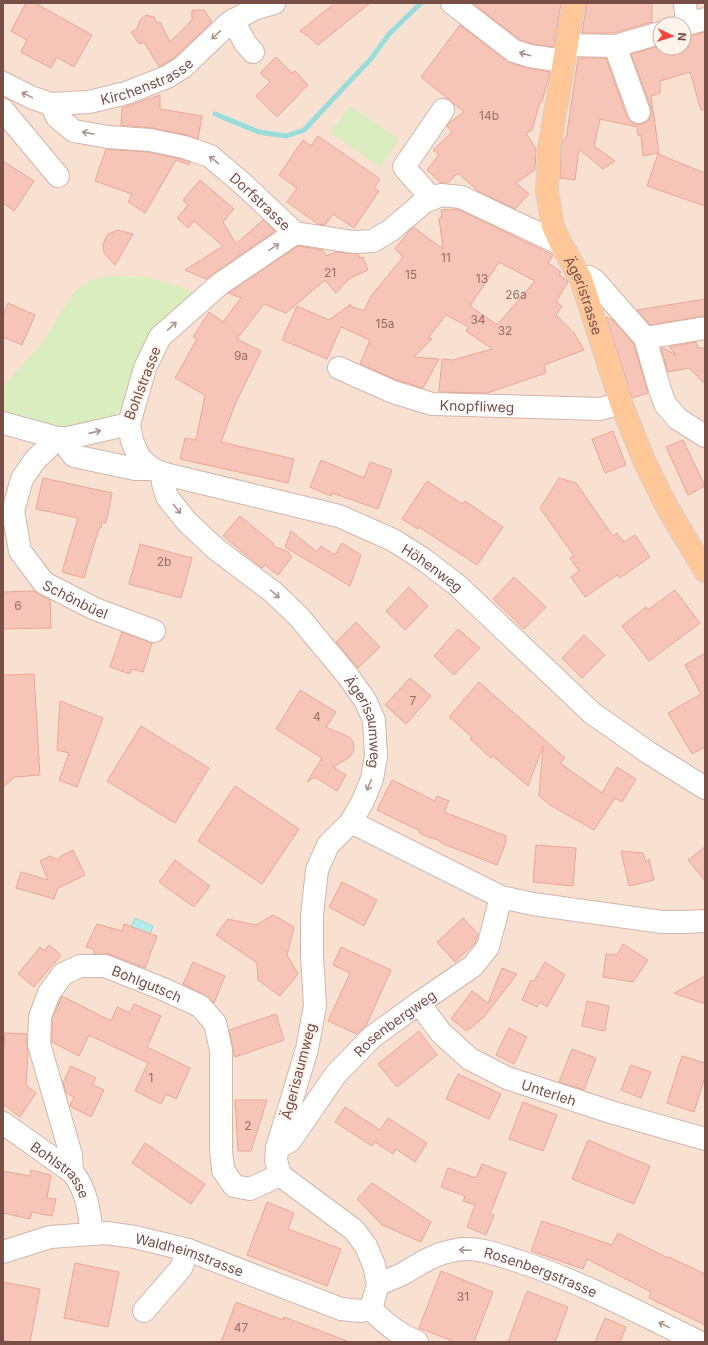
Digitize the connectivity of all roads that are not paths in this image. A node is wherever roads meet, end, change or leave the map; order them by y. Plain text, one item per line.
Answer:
1 (274, 3) edge
2 (452, 3) edge
3 (574, 3) edge
4 (685, 3) edge
5 (690, 16) edge
6 (652, 35) edge
7 (615, 46) junction
8 (566, 53) junction
9 (3, 83) edge
10 (51, 104) junction
11 (3, 110) edge
12 (443, 110) dead end
13 (639, 112) dead end
14 (58, 176) dead end
15 (432, 199) junction
16 (295, 233) junction
17 (561, 244) junction
18 (581, 279) junction
19 (705, 328) edge
20 (645, 338) junction
21 (339, 368) dead end
22 (621, 403) junction
23 (3, 423) edge
24 (129, 424) junction
25 (705, 436) edge
26 (63, 438) junction
27 (158, 471) junction
28 (705, 572) edge
29 (154, 631) dead end
30 (705, 788) edge
31 (351, 822) junction
32 (501, 897) junction
33 (705, 921) edge
34 (419, 1003) junction
35 (3, 1123) edge
36 (705, 1139) edge
37 (277, 1148) junction
38 (72, 1172) junction
39 (287, 1181) junction
40 (92, 1233) junction
41 (188, 1250) junction
42 (3, 1252) edge
43 (378, 1284) junction
44 (371, 1309) junction
45 (144, 1311) dead end
46 (417, 1342) edge
47 (699, 1342) edge

1 -> 10 street, Kirchenstrasse
8 -> 2 street
3 - 8 main road, Ägeristrasse
4 - 5 street
6 - 7 street
7 - 8 street
7 - 13 street
8 - 17 main road, Ägeristrasse
10 -> 9 street, Kirchenstrasse
16 -> 10 street, Dorfstrasse
11 - 14 street
12 - 15 street
15 - 16 street, Dorfstrasse
15 - 17 street, Dorfstrasse
24 -> 16 street, Bohlstrasse
17 - 18 main road, Ägeristrasse
18 - 20 street
18 - 22 main road, Ägeristrasse
19 - 20 street
20 - 25 street
21 - 22 street, Knopfliweg
22 - 28 main road, Ägeristrasse
23 - 26 street, Bohlstrasse
26 -> 24 street, Bohlstrasse
24 - 27 street
26 - 27 street
26 - 29 street, Schönbüel
27 - 30 street, Höhenweg
27 -> 31 street, Ägerisaumweg
31 - 32 street
31 - 37 street, Ägerisaumweg
32 - 33 street
32 - 34 street, Rosenbergweg
34 - 36 street, Unterleh
34 - 37 street, Rosenbergweg
35 - 38 street, Bohlstrasse
37 - 39 street, Ägerisaumweg
38 - 39 street, Bohlgutsch
38 - 40 street, Bohlstrasse
39 - 43 street
40 - 41 street, Waldheimstrasse
40 - 42 street, Waldheimstrasse
41 - 44 street, Waldheimstrasse
41 - 45 street
43 - 44 street
47 -> 43 street, Rosenbergstrasse
44 - 46 street

